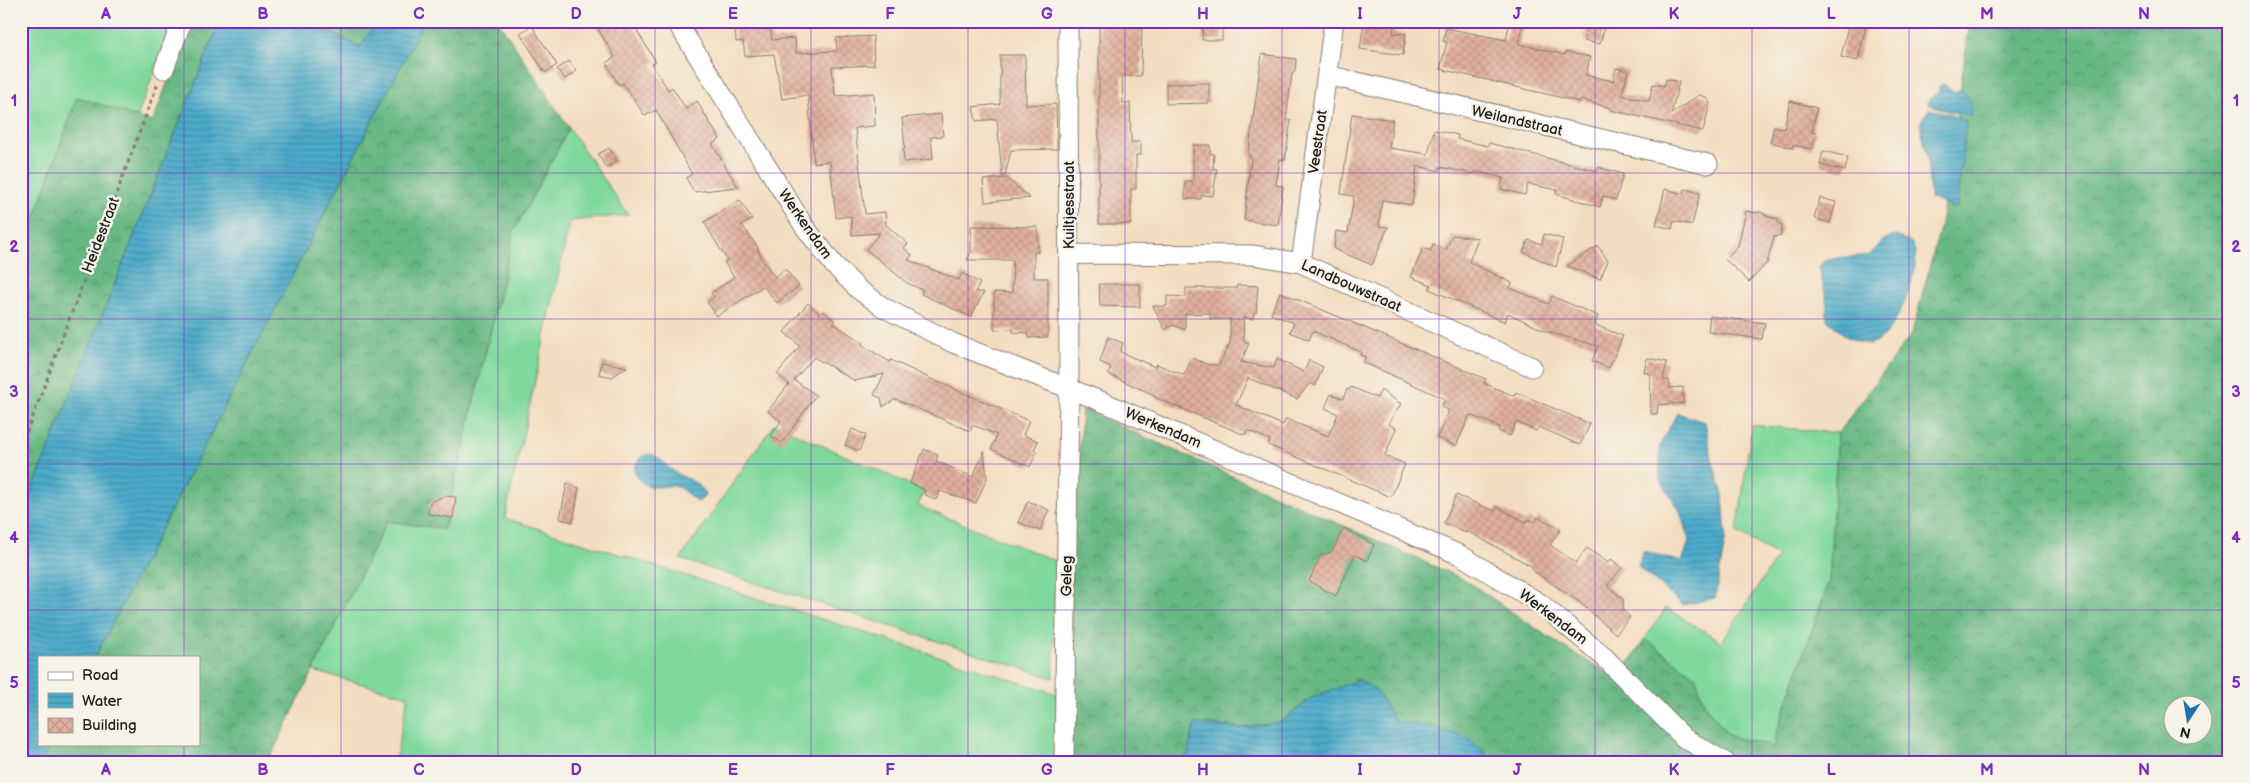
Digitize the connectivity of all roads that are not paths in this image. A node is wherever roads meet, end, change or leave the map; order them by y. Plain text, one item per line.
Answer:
1 (182, 21) edge
2 (676, 21) edge
3 (1068, 21) edge
4 (1334, 21) edge
5 (164, 69) road end
6 (1327, 75) junction
7 (1708, 164) dead end
8 (1070, 254) junction
9 (1301, 263) junction
10 (1532, 367) dead end
11 (1069, 389) junction
12 (1064, 762) edge
13 (1725, 762) edge

1 - 5 street
2 - 11 street, Werkendam
3 - 8 street, Kuiltjesstraat
4 - 6 street, Veestraat
6 - 7 street, Weilandstraat
6 - 9 street, Veestraat
8 - 9 street, Landbouwstraat
8 - 11 street, Kuiltjesstraat
9 - 10 street, Landbouwstraat
11 - 12 street, Geleg
11 - 13 street, Werkendam

